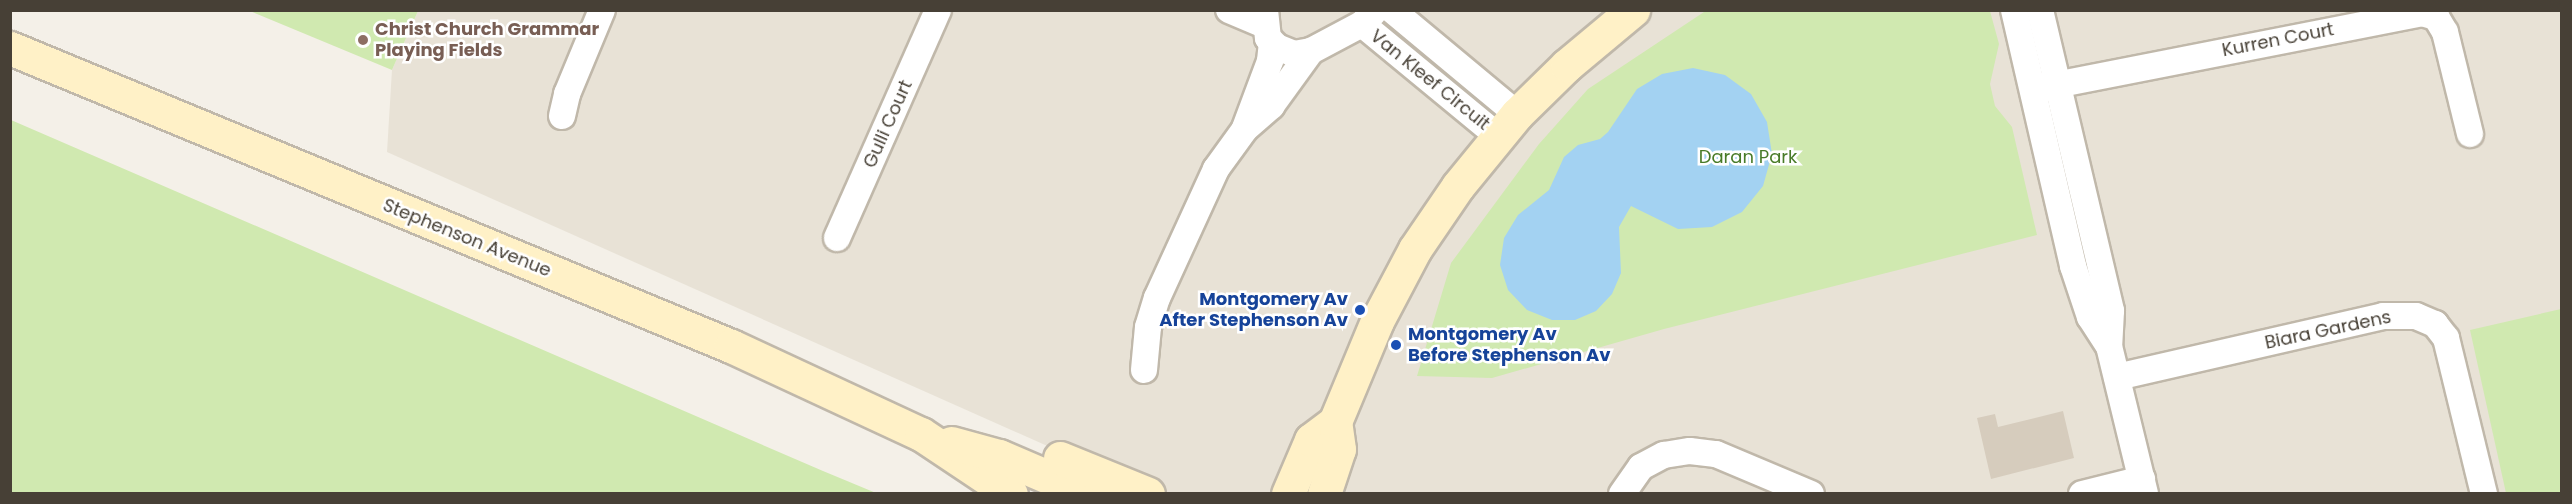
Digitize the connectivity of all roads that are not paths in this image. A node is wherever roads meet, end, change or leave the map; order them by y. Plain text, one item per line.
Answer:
1 (602, 10) edge
2 (938, 10) edge
3 (1229, 10) edge
4 (1392, 10) edge
5 (1633, 10) edge
6 (2014, 10) edge
7 (2040, 10) edge
8 (1368, 17) edge
9 (1267, 26) edge
10 (10, 48) edge
11 (1311, 51) junction
12 (2046, 86) junction
13 (562, 116) dead end
14 (1508, 125) junction
15 (1245, 129) junction
16 (2470, 134) dead end
17 (837, 238) dead end
18 (1144, 370) dead end
19 (2117, 377) junction
20 (1335, 422) junction
21 (921, 434) junction
22 (999, 456) junction
23 (1301, 463) junction
24 (2143, 486) edge
25 (1011, 494) edge
26 (1088, 494) edge
27 (1148, 494) edge
28 (1270, 494) edge
29 (1288, 494) edge
30 (1324, 494) edge
31 (1622, 494) edge
32 (1811, 494) edge
33 (2082, 494) edge
34 (2484, 494) edge

1 - 13 street
2 - 17 street, Gulli Court
3 - 9 street
4 - 14 street, Van Kleef Circuit
5 - 14 main road
6 - 12 street
7 - 12 street
8 - 11 street
8 - 14 street, Van Kleef Circuit
9 - 11 street
9 - 15 street
10 - 21 main road, Stephenson Avenue
11 - 15 street
12 - 16 street, Kurren Court
12 - 19 street
14 - 20 main road
15 - 18 street
19 - 24 street
19 - 34 street, Biara Gardens
20 - 23 main road
20 - 30 main road
21 - 22 main road, Stephenson Avenue
21 - 25 main road, Stephenson Avenue
22 - 26 main road, Stephenson Avenue
22 - 27 main road
23 - 28 main road
23 - 29 main road
24 - 33 street
31 - 32 street

